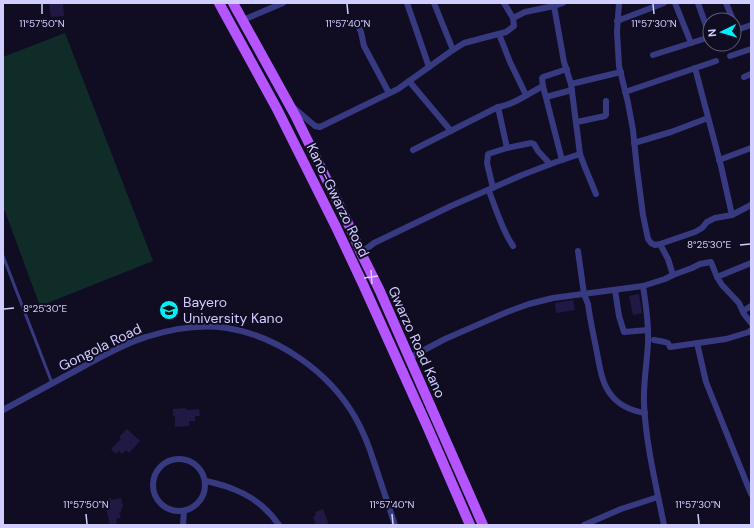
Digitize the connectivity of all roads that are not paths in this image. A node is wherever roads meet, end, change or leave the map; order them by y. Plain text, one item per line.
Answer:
1 (219, 3) edge
2 (233, 3) edge
3 (283, 3) edge
4 (407, 3) edge
5 (434, 3) edge
6 (504, 3) edge
7 (563, 3) edge
8 (619, 3) edge
9 (662, 3) edge
10 (675, 3) edge
11 (698, 3) edge
12 (554, 6) junction
13 (702, 14) edge
14 (513, 18) junction
15 (243, 20) junction
16 (617, 20) junction
17 (356, 22) dead end
18 (499, 34) junction
19 (702, 40) edge
20 (691, 43) junction
21 (751, 49) edge
22 (453, 50) junction
23 (653, 55) dead end
24 (730, 56) dead end
25 (716, 61) dead end
26 (429, 67) junction
27 (695, 68) junction
28 (567, 69) junction
29 (621, 72) junction
30 (751, 74) edge
31 (744, 77) dead end
32 (409, 81) junction
33 (543, 86) junction
34 (572, 87) junction
35 (625, 92) junction
36 (389, 93) junction
37 (526, 95) junction
38 (546, 97) junction
39 (606, 100) dead end
40 (289, 104) junction
41 (498, 107) junction
42 (708, 118) junction
43 (576, 122) junction
44 (451, 131) junction
45 (634, 143) junction
46 (507, 148) junction
47 (751, 148) edge
48 (413, 150) dead end
49 (580, 154) junction
50 (562, 160) junction
51 (719, 160) junction
52 (550, 164) junction
53 (491, 189) junction
54 (596, 194) dead end
55 (751, 205) edge
56 (732, 215) junction
57 (660, 244) junction
58 (514, 246) dead end
59 (578, 251) dead end
60 (361, 253) junction
61 (3, 256) edge
62 (751, 263) edge
63 (673, 275) junction
64 (717, 277) junction
65 (644, 286) junction
66 (615, 290) junction
67 (584, 294) junction
68 (751, 306) edge
69 (743, 311) junction
70 (751, 323) edge
71 (648, 330) junction
72 (750, 332) edge
73 (654, 340) dead end
74 (697, 343) junction
75 (409, 358) junction
76 (53, 383) junction
77 (3, 410) edge
78 (645, 412) junction
79 (206, 481) junction
80 (751, 494) edge
81 (658, 496) junction
82 (184, 512) junction
83 (183, 525) edge
84 (279, 525) edge
85 (395, 525) edge
86 (470, 525) edge
87 (483, 525) edge
88 (584, 525) edge
89 (664, 525) edge

1 - 86 main road, Kano-Gwarzo Road
2 - 15 main road, Gwarzo Road Kano
3 - 15 street
4 - 26 street
5 - 22 street
6 - 14 street
7 - 12 street
8 - 16 street
9 - 16 street
10 - 20 street
11 - 13 street
12 - 14 street
12 - 28 street
14 - 18 street
15 - 40 main road, Gwarzo Road Kano
16 - 29 street
17 - 36 street
18 - 22 street
18 - 37 street
19 - 20 street
20 - 23 street
21 - 24 street
22 - 26 street
25 - 27 street
26 - 32 street
27 - 35 street
27 - 42 street
28 - 33 street
28 - 34 street
29 - 34 street
29 - 35 street
30 - 31 street
32 - 36 street
32 - 44 street
33 - 37 street
33 - 38 street
34 - 38 street
34 - 43 street
35 - 45 street
36 - 40 street
37 - 41 street
38 - 50 street
39 - 43 street
40 - 60 main road, Gwarzo Road Kano
41 - 44 street
41 - 46 street
42 - 45 street
42 - 51 street
43 - 49 street
44 - 48 street
45 - 57 street
46 - 52 street
46 - 53 street
47 - 51 street
49 - 50 street
49 - 54 street
50 - 52 street
51 - 56 street
52 - 53 street
53 - 58 street
53 - 60 street
55 - 56 street
56 - 57 street
57 - 63 street
59 - 67 street
60 - 75 main road, Gwarzo Road Kano
61 - 76 lane
62 - 64 street
63 - 64 street
63 - 65 street
64 - 69 street
65 - 66 street
65 - 71 street
66 - 67 street
66 - 71 street
67 - 75 street
67 - 78 street
68 - 69 street
69 - 70 street
71 - 78 street
72 - 74 street
73 - 74 street
74 - 80 street
75 - 87 main road, Gwarzo Road Kano
76 - 77 street, Gongola Road
76 - 85 street, Gongola Road
78 - 81 street
79 - 82 street
79 - 82 street
79 - 84 street
81 - 88 street
81 - 89 street
82 - 83 street

